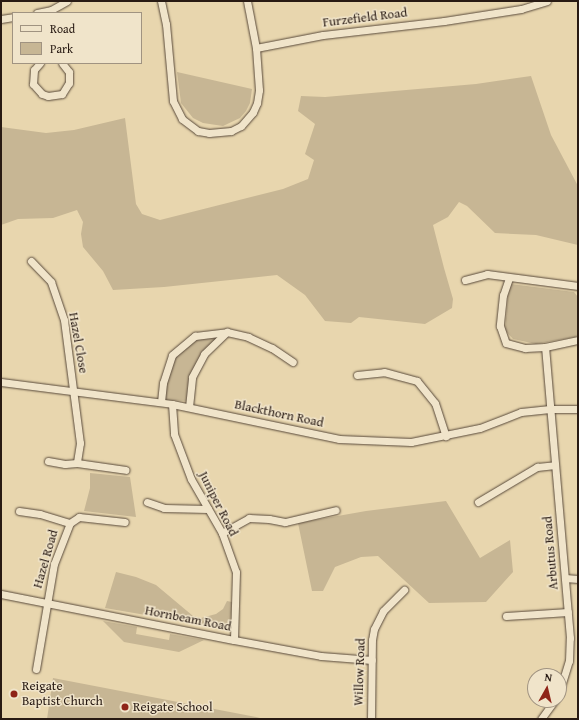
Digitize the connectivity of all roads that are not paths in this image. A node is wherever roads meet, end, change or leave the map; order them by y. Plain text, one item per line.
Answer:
1 (67, 1) edge
2 (160, 1) edge
3 (247, 1) edge
4 (547, 1) edge
5 (44, 12) edge
6 (12, 17) edge
7 (1, 19) edge
8 (256, 48) junction
9 (39, 64) edge
10 (63, 64) edge
11 (31, 261) dead end
12 (509, 278) junction
13 (465, 280) dead end
14 (578, 286) edge
15 (227, 332) junction
16 (578, 340) edge
17 (545, 347) junction
18 (293, 362) dead end
19 (357, 375) dead end
20 (1, 382) edge
21 (74, 391) junction
22 (161, 402) junction
23 (172, 404) junction
24 (189, 407) junction
25 (550, 409) junction
26 (578, 409) edge
27 (446, 436) junction
28 (48, 461) dead end
29 (77, 462) junction
30 (555, 465) junction
31 (126, 470) dead end
32 (147, 502) dead end
33 (478, 502) dead end
34 (208, 509) junction
35 (336, 510) dead end
36 (19, 511) dead end
37 (125, 522) dead end
38 (70, 523) junction
39 (222, 533) junction
40 (565, 578) junction
41 (578, 579) edge
42 (404, 590) dead end
43 (1, 594) edge
44 (46, 602) junction
45 (568, 612) junction
46 (506, 616) dead end
47 (234, 640) junction
48 (372, 660) junction
49 (567, 668) edge
50 (36, 669) dead end
51 (549, 708) edge
52 (370, 719) edge
53 (541, 719) edge

1 - 5 street
2 - 8 street
3 - 8 street
4 - 8 street, Furzefield Road
6 - 7 street
9 - 10 street
11 - 21 street, Hazel Close
12 - 13 street
12 - 14 street
12 - 17 street
15 - 18 street
15 - 22 street
15 - 24 street
16 - 17 street
17 - 25 street, Arbutus Road
19 - 27 street
20 - 21 street, Blackthorn Road
21 - 22 street, Blackthorn Road
21 - 29 street
22 - 23 street, Blackthorn Road
23 - 24 street, Blackthorn Road
23 - 34 street, Juniper Road
24 - 27 street, Blackthorn Road
25 - 26 street, Blackthorn Road
25 - 27 street, Blackthorn Road
25 - 30 street, Arbutus Road
28 - 29 street
29 - 31 street
30 - 33 street
30 - 40 street, Arbutus Road
32 - 34 street
34 - 39 street, Juniper Road
35 - 39 street
36 - 38 street, Hazel Road
37 - 38 street, Hazel Road
38 - 44 street, Hazel Road
39 - 47 street, Juniper Road
40 - 41 street
40 - 45 street, Arbutus Road
42 - 48 street, Willow Road
43 - 44 street, Hornbeam Road
44 - 47 street, Hornbeam Road
44 - 50 street, Hazel Road
45 - 46 street
45 - 49 street, Arbutus Road
47 - 48 street, Hornbeam Road
48 - 52 street, Willow Road
51 - 53 street

